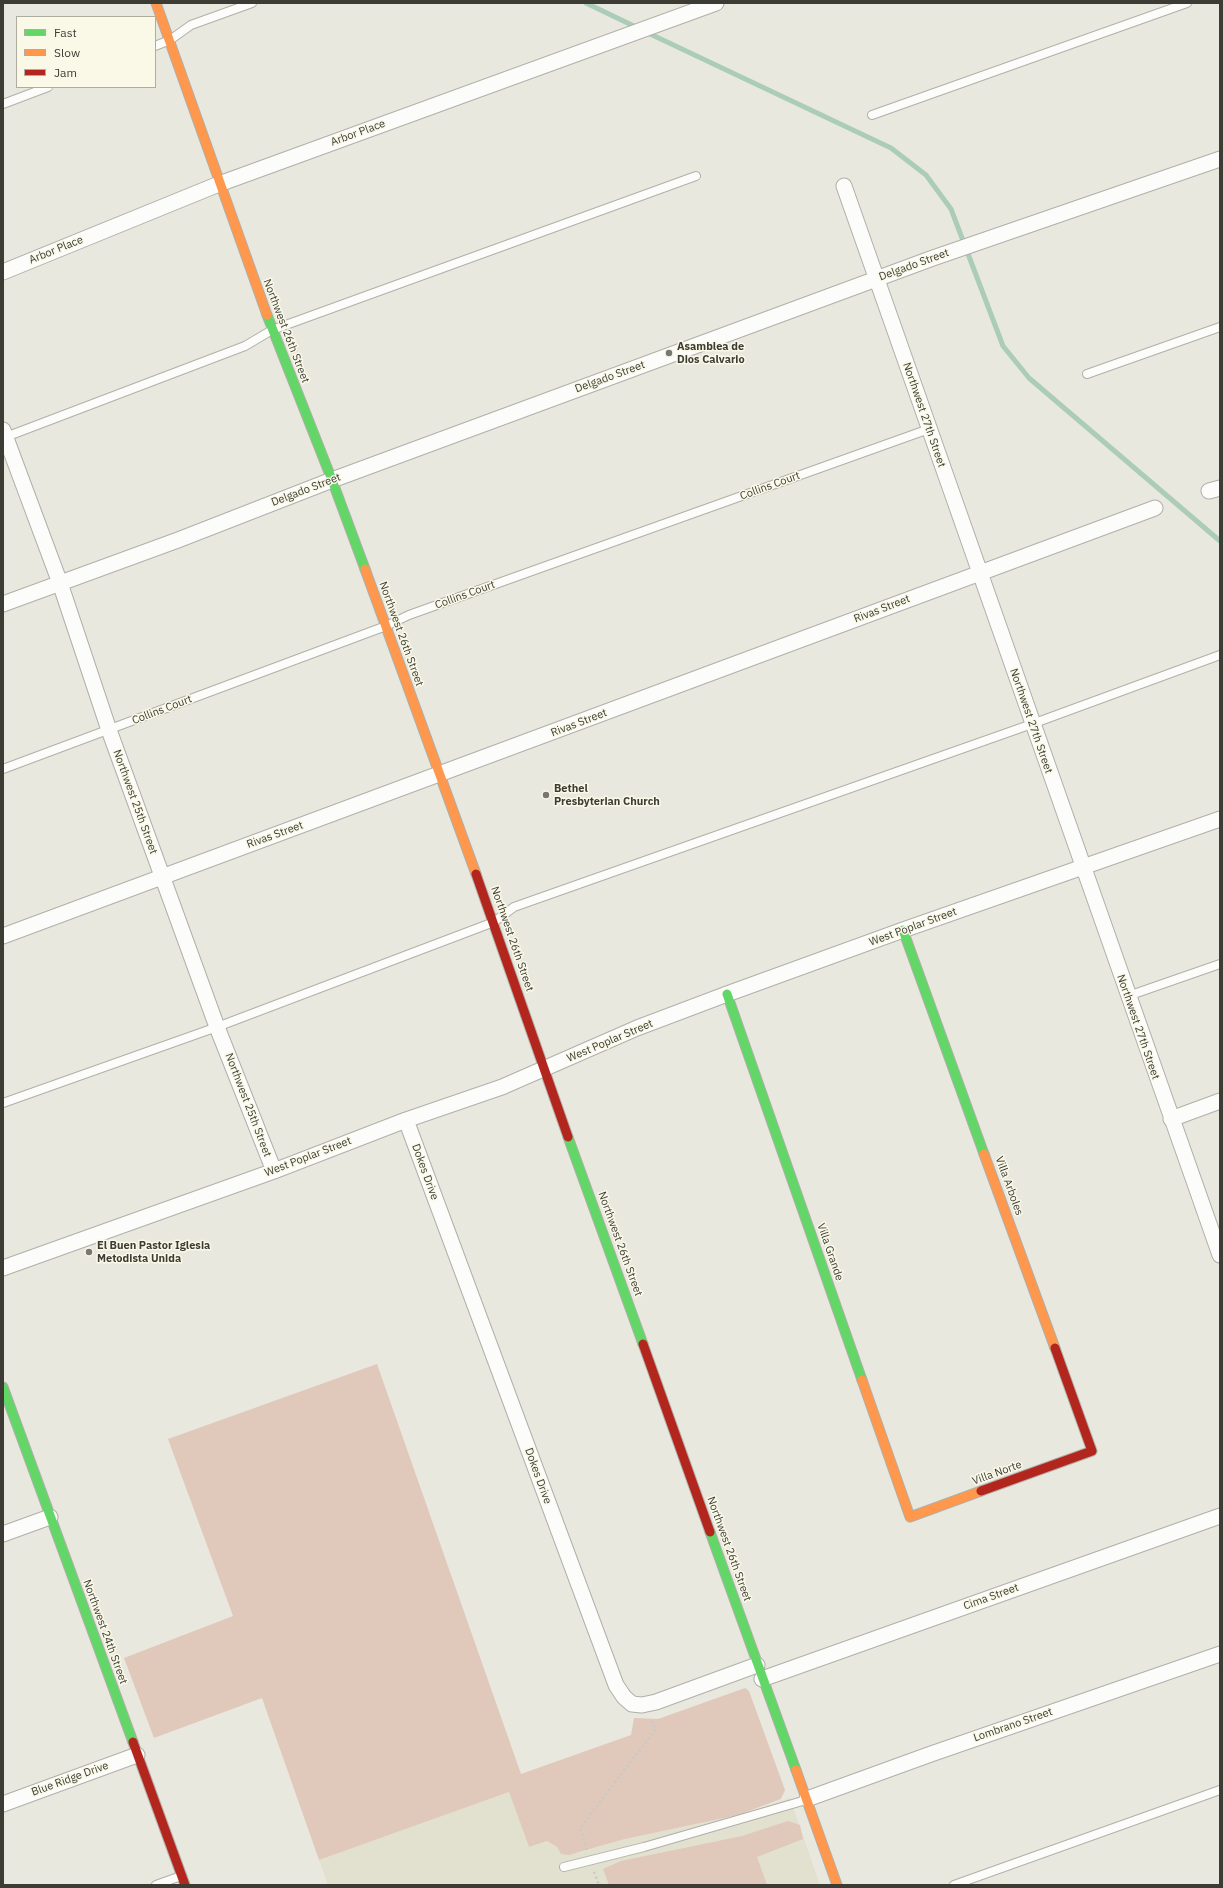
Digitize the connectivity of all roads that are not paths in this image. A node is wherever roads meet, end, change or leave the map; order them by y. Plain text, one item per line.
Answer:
1 (156, 3) edge
2 (252, 3) edge
3 (716, 3) edge
4 (1187, 3) edge
5 (170, 40) junction
6 (156, 46) edge
7 (45, 88) edge
8 (3, 104) edge
9 (872, 115) dead end
10 (1220, 159) edge
11 (696, 176) dead end
12 (219, 184) junction
13 (844, 186) dead end
14 (3, 272) edge
15 (877, 278) junction
16 (1220, 327) edge
17 (272, 330) junction
18 (1087, 374) dead end
19 (929, 429) junction
20 (4, 435) edge
21 (332, 480) junction
22 (1155, 508) dead end
23 (979, 573) junction
24 (60, 583) junction
25 (3, 604) edge
26 (386, 626) junction
27 (1220, 655) edge
28 (1032, 724) junction
29 (109, 730) junction
30 (3, 769) edge
31 (439, 775) junction
32 (1220, 819) edge
33 (1082, 867) junction
34 (162, 876) junction
35 (494, 922) junction
36 (903, 930) junction
37 (3, 936) edge
38 (1220, 964) edge
39 (727, 994) junction
40 (1128, 996) junction
41 (217, 1027) junction
42 (544, 1069) junction
43 (1220, 1102) edge
44 (3, 1103) edge
45 (1171, 1119) junction
46 (406, 1120) junction
47 (274, 1171) junction
48 (1219, 1247) edge
49 (3, 1268) edge
50 (3, 1387) edge
51 (1092, 1451) joint
52 (1220, 1516) edge
53 (50, 1517) junction
54 (910, 1517) joint
55 (3, 1534) edge
56 (1220, 1654) edge
57 (760, 1672) junction
58 (137, 1755) junction
59 (1220, 1790) edge
60 (807, 1799) junction
61 (3, 1804) edge
62 (564, 1867) dead end
63 (182, 1876) junction
64 (156, 1885) edge
65 (185, 1885) edge
66 (837, 1885) edge
67 (954, 1885) edge

1 - 5 street, Northwest 26th Street
2 - 5 lane
3 - 12 street, Arbor Place
4 - 9 lane
5 - 6 lane
5 - 12 street, Northwest 26th Street
7 - 8 lane
10 - 15 street, Delgado Street
11 - 17 lane
12 - 14 street, Arbor Place
12 - 17 street, Northwest 26th Street
13 - 15 street, Northwest 27th Street
15 - 19 street, Northwest 27th Street
15 - 21 street, Delgado Street
16 - 18 lane
17 - 20 lane
17 - 21 street, Northwest 26th Street
19 - 23 street, Northwest 27th Street
19 - 26 lane, Collins Court
20 - 24 street, Northwest 25th Street
21 - 24 street, Delgado Street
21 - 26 street, Northwest 26th Street
22 - 23 street, Rivas Street
23 - 28 street, Northwest 27th Street
23 - 31 street, Rivas Street
24 - 25 street, Delgado Street
24 - 29 street, Northwest 25th Street
26 - 29 lane, Collins Court
26 - 31 street, Northwest 26th Street
27 - 28 lane
28 - 33 street, Northwest 27th Street
28 - 35 lane
29 - 30 lane, Collins Court
29 - 34 street, Northwest 25th Street
31 - 34 street, Rivas Street
31 - 35 street, Northwest 26th Street
32 - 33 street, West Poplar Street
33 - 36 street, West Poplar Street
33 - 40 street, Northwest 27th Street
34 - 37 street, Rivas Street
34 - 41 street, Northwest 25th Street
35 - 41 lane
35 - 42 street, Northwest 26th Street
36 - 39 street, West Poplar Street
36 - 51 street, Villa Arboles
38 - 40 lane
39 - 42 street, West Poplar Street
39 - 54 street, Villa Grande
40 - 45 street, Northwest 27th Street
41 - 44 lane
41 - 47 street, Northwest 25th Street
42 - 46 street, West Poplar Street
42 - 57 street, Northwest 26th Street
43 - 45 street
45 - 48 street, Northwest 27th Street
46 - 47 street, West Poplar Street
46 - 57 street, Dokes Drive
47 - 49 street, West Poplar Street
50 - 53 street, Northwest 24th Street
51 - 54 street, Villa Norte
52 - 57 street, Cima Street
53 - 55 street
53 - 58 street, Northwest 24th Street
56 - 60 street, Lombrano Street
57 - 60 street, Northwest 26th Street
58 - 61 street, Blue Ridge Drive
58 - 63 street, Northwest 24th Street
59 - 67 lane
60 - 62 lane
60 - 66 street, Northwest 26th Street
63 - 64 lane
63 - 65 street, Northwest 24th Street

